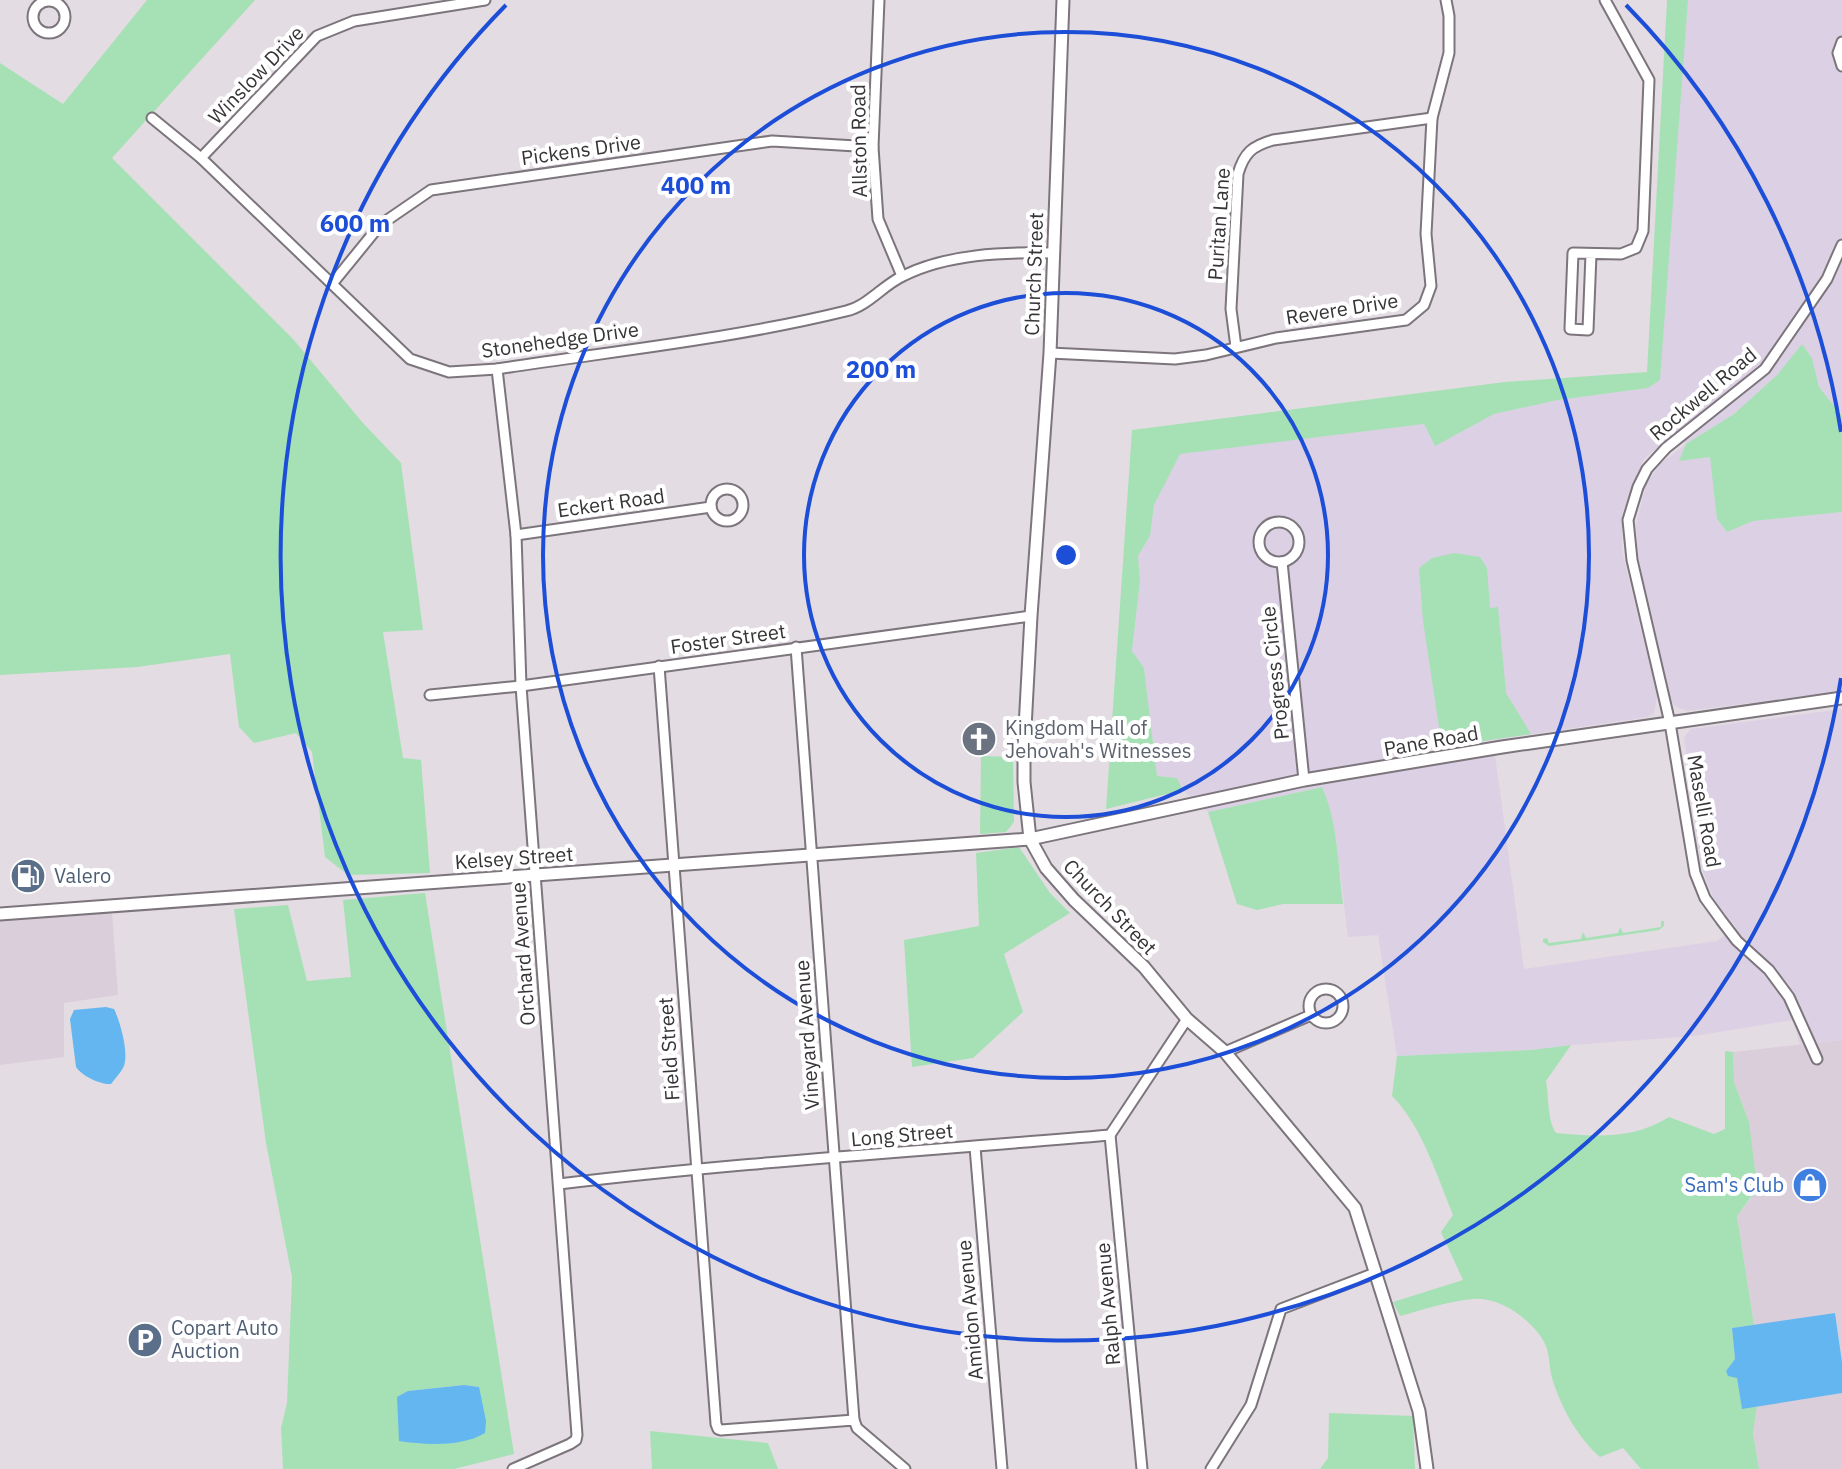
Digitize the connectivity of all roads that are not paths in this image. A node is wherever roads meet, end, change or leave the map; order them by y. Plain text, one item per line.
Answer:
1 (485, 0) edge
2 (879, 0) edge
3 (1063, 0) edge
4 (1446, 0) edge
5 (1605, 0) edge
6 (1842, 42) edge
7 (1842, 66) edge
8 (152, 118) dead end
9 (1432, 118) junction
10 (873, 147) junction
11 (201, 158) junction
12 (1842, 245) edge
13 (1052, 253) junction
14 (1591, 254) junction
15 (902, 276) junction
16 (332, 284) junction
17 (1236, 347) junction
18 (1050, 353) junction
19 (497, 369) junction
20 (711, 507) dead end
21 (516, 535) junction
22 (1282, 562) junction
23 (1031, 616) junction
24 (796, 647) junction
25 (659, 666) junction
26 (521, 686) junction
27 (430, 695) dead end
28 (1842, 698) edge
29 (1670, 723) junction
30 (1304, 780) junction
31 (1030, 839) junction
32 (812, 856) junction
33 (673, 865) junction
34 (535, 874) junction
35 (0, 914) edge
36 (1311, 1015) dead end
37 (1187, 1019) junction
38 (1225, 1052) junction
39 (1817, 1059) dead end
40 (1110, 1135) junction
41 (975, 1147) junction
42 (834, 1159) junction
43 (697, 1167) junction
44 (559, 1184) junction
45 (1375, 1273) junction
46 (854, 1420) junction
47 (513, 1469) edge
48 (905, 1469) edge
49 (1002, 1469) edge
50 (1142, 1469) edge
51 (1211, 1469) edge
52 (1427, 1469) edge

1 - 11 street, Winslow Drive
2 - 10 street, Allston Road
3 - 13 street, Church Street
4 - 9 street, Revere Drive
5 - 14 street
6 - 7 street
8 - 11 street, Stonehedge Drive
9 - 17 street, Revere Drive
9 - 17 street, Puritan Lane
10 - 15 street, Allston Road
10 - 16 street, Pickens Drive
11 - 16 street, Stonehedge Drive
12 - 29 street, Rockwell Road
13 - 15 street, Stonehedge Drive
13 - 18 street, Church Street
14 - 14 street
15 - 19 street, Stonehedge Drive
16 - 19 street, Stonehedge Drive
17 - 18 street, Revere Drive
18 - 23 street, Church Street
19 - 21 street, Orchard Avenue
20 - 21 street, Eckert Road
21 - 26 street, Orchard Avenue
22 - 22 street, Progress Circle
22 - 30 street, Progress Circle
23 - 24 street, Foster Street
23 - 31 street, Church Street
24 - 25 street, Foster Street
24 - 32 street, Vineyard Avenue
25 - 26 street, Foster Street
25 - 33 street, Field Street
26 - 27 street, Foster Street
26 - 34 street, Orchard Avenue
28 - 29 street, Pane Road
29 - 30 street, Pane Road
29 - 39 street, Maselli Road
30 - 31 street, Pane Road
31 - 32 street, Kelsey Street
31 - 37 street, Church Street
32 - 33 street, Kelsey Street
32 - 42 street, Vineyard Avenue
33 - 34 street, Kelsey Street
33 - 43 street, Field Street
34 - 35 street, Kelsey Street
34 - 44 street, Orchard Avenue
36 - 38 street
37 - 38 street, Church Street
37 - 40 street
38 - 45 street, Church Street
40 - 41 street, Long Street
40 - 50 street, Ralph Avenue
41 - 42 street, Long Street
41 - 49 street, Amidon Avenue
42 - 43 street, Long Street
42 - 46 street, Vineyard Avenue
43 - 44 street, Long Street
43 - 46 street, Field Street
44 - 47 street, Orchard Avenue
45 - 51 street
45 - 52 street, Church Street
46 - 48 street

